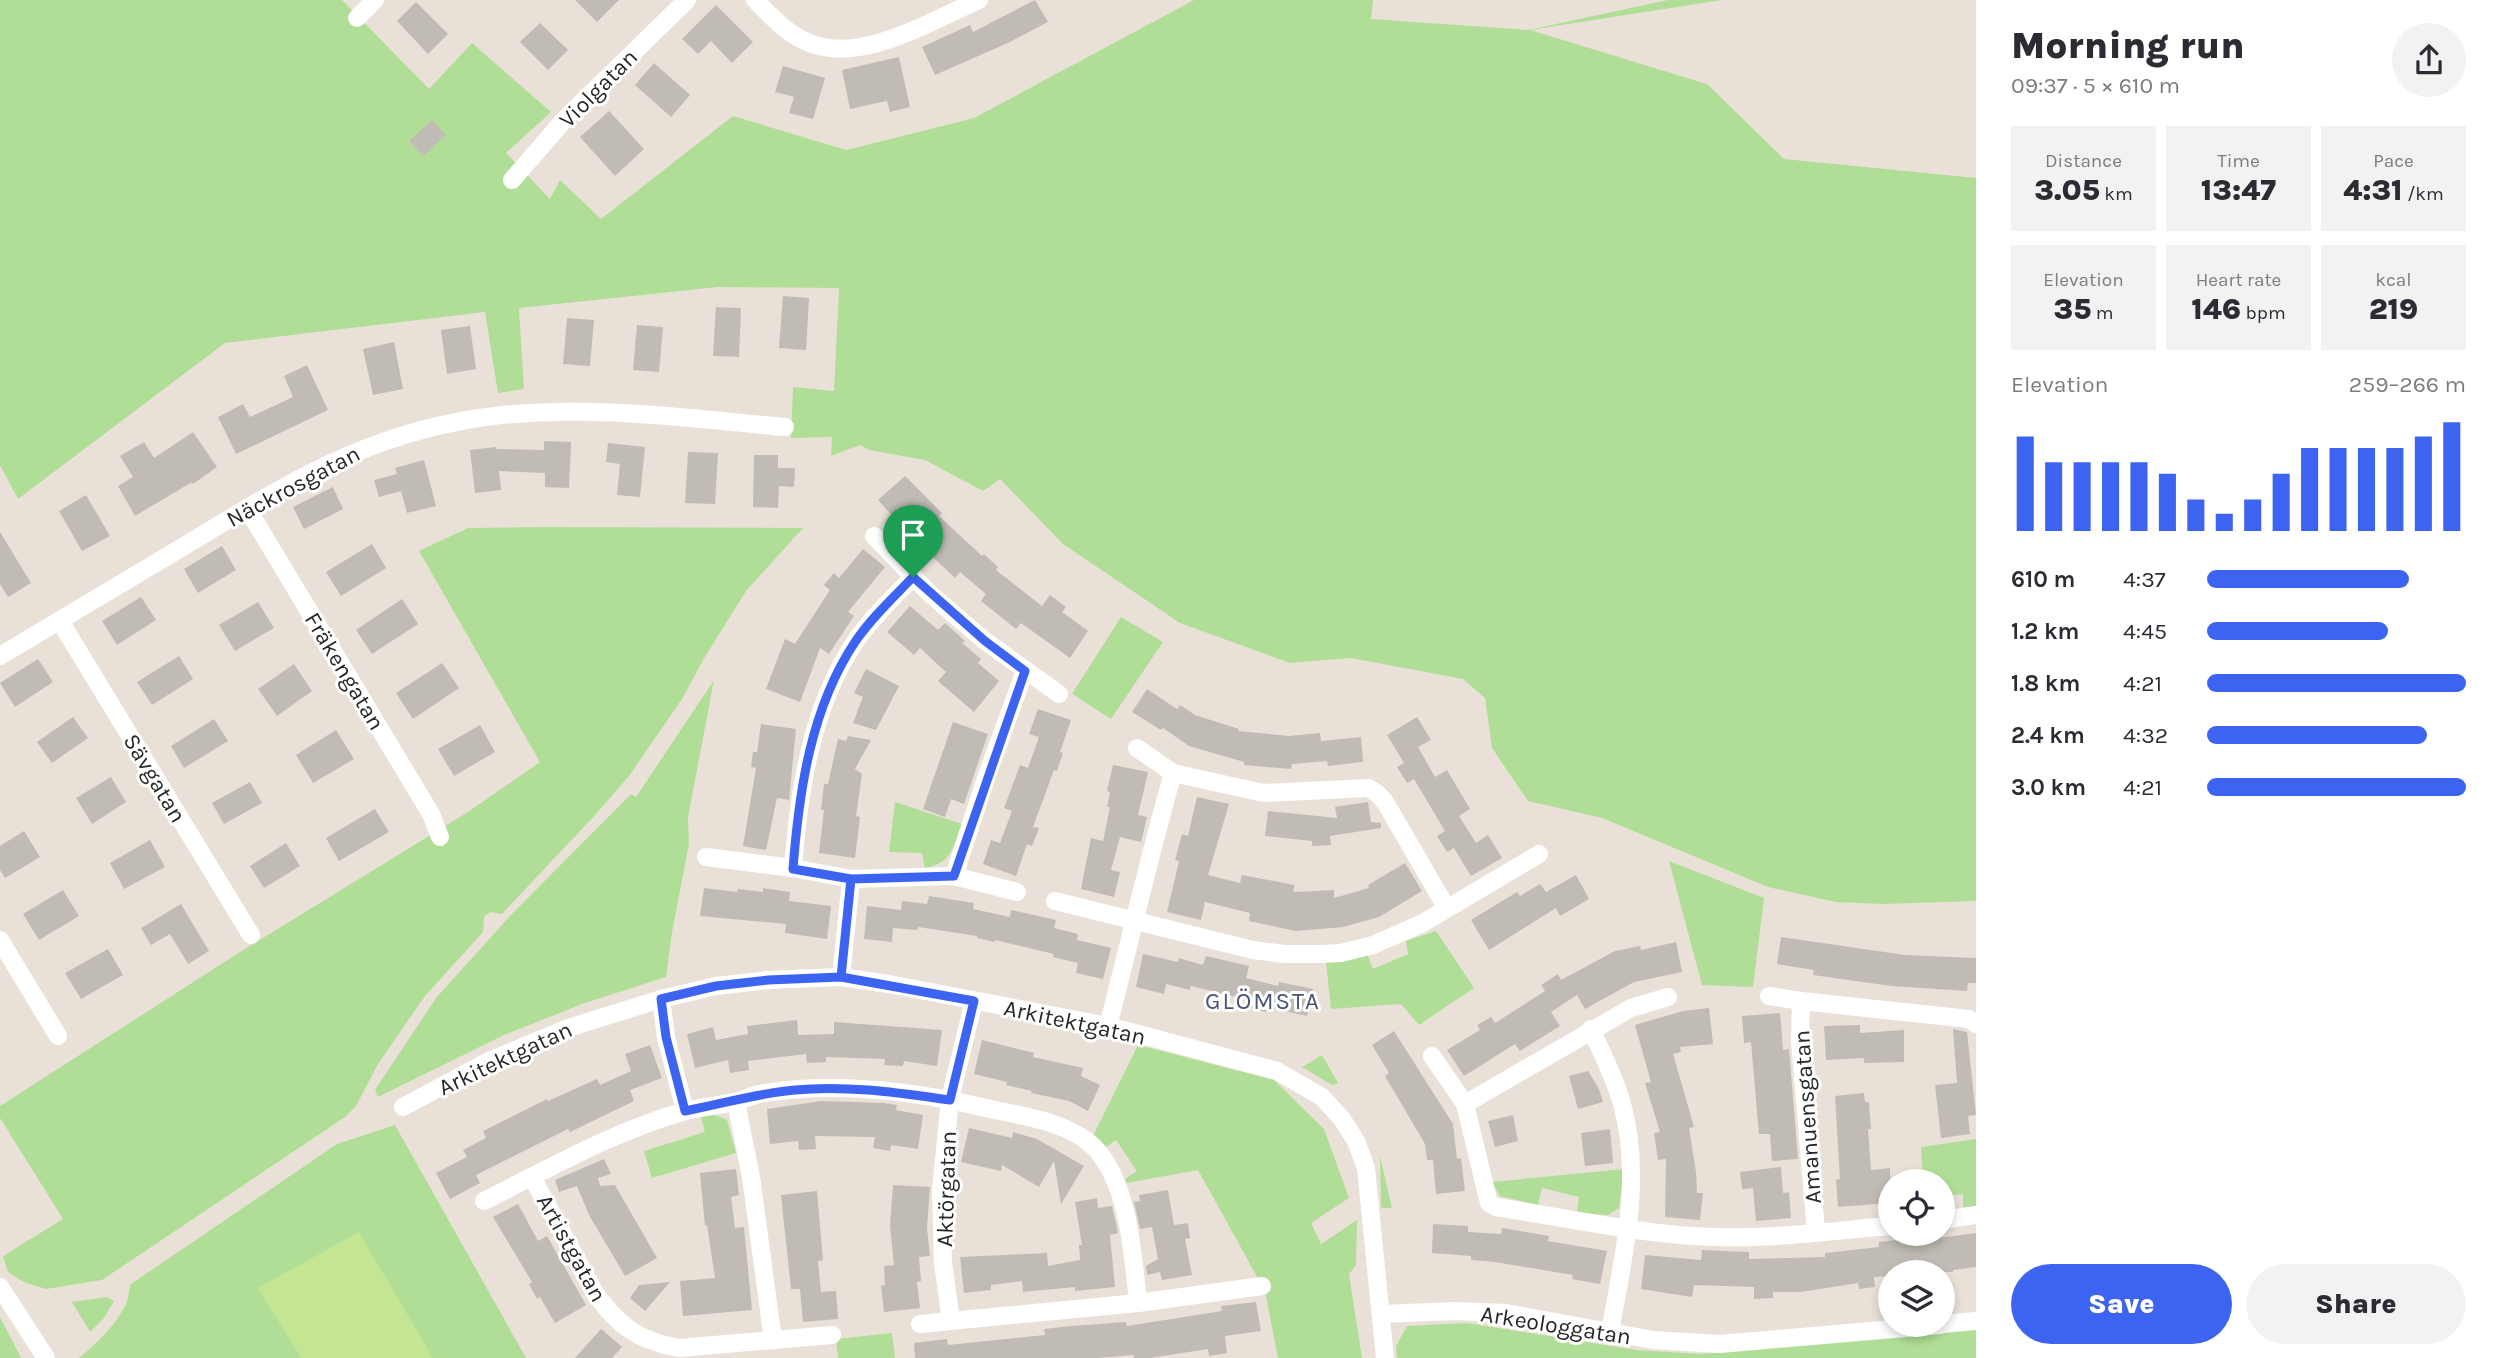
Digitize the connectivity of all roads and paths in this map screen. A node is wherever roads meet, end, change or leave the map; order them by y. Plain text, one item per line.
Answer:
1 (375, 0) edge
2 (687, 0) edge
3 (755, 0) edge
4 (979, 0) edge
5 (357, 18) dead end
6 (512, 180) dead end
7 (785, 427) dead end
8 (247, 508) junction
9 (874, 536) dead end
10 (913, 577) junction
11 (60, 621) junction
12 (0, 656) edge
13 (1025, 671) junction
14 (1059, 694) dead end
15 (1137, 748) dead end
16 (1173, 773) junction
17 (440, 837) dead end
18 (1539, 854) dead end
19 (706, 857) dead end
20 (793, 869) junction
21 (954, 876) junction
22 (851, 879) junction
23 (1017, 892) dead end
24 (1055, 901) dead end
25 (1446, 907) junction
26 (1136, 920) junction
27 (251, 935) dead end
28 (0, 940) edge
29 (841, 977) junction
30 (1769, 996) dead end
31 (1668, 997) dead end
32 (661, 999) junction
33 (974, 1001) junction
34 (1801, 1001) junction
35 (1976, 1024) edge
36 (1108, 1026) junction
37 (1591, 1029) junction
38 (58, 1036) dead end
39 (1432, 1056) dead end
40 (841, 1088) joint
41 (950, 1100) junction
42 (736, 1102) junction
43 (1465, 1104) junction
44 (403, 1107) dead end
45 (685, 1111) junction
46 (532, 1177) junction
47 (484, 1201) dead end
48 (1976, 1215) edge
49 (1955, 1218) edge
50 (1878, 1227) edge
51 (1628, 1228) junction
52 (1816, 1233) junction
53 (1262, 1286) dead end
54 (0, 1287) edge
55 (1138, 1303) junction
56 (1382, 1314) junction
57 (951, 1321) junction
58 (1976, 1321) edge
59 (1955, 1323) edge
60 (920, 1324) dead end
61 (1878, 1330) edge
62 (1609, 1332) junction
63 (832, 1335) dead end
64 (773, 1340) junction
65 (46, 1358) edge
66 (1385, 1358) edge

1 - 5 street
2 - 6 street, Violgatan
3 - 4 street
7 - 8 street, Näckrosgatan
8 - 11 street, Näckrosgatan
8 - 17 street, Fräkengatan
9 - 10 street
10 - 13 street
10 - 20 street
11 - 12 street, Näckrosgatan
11 - 27 street, Sävgatan
13 - 14 street
13 - 21 street
15 - 16 street
16 - 25 street
16 - 26 street
18 - 25 street
19 - 20 street
20 - 22 street
21 - 22 street
21 - 23 street
22 - 29 street
24 - 26 street
25 - 26 street
26 - 36 street
28 - 38 street
29 - 32 street, Arkitektgatan
29 - 33 street, Arkitektgatan
30 - 34 street, Amanuensgatan
31 - 37 street
32 - 44 street, Arkitektgatan
32 - 45 street
33 - 36 street, Arkitektgatan
33 - 41 street, Aktörgatan
34 - 35 street, Amanuensgatan
34 - 52 street, Amanuensgatan
36 - 56 street, Arkitektgatan
37 - 43 street
37 - 51 street
39 - 43 street
40 - 41 street, Aktörgatan
40 - 42 street, Artistgatan
41 - 55 street, Aktörgatan
41 - 57 street, Aktörgatan
42 - 45 street, Artistgatan
42 - 64 street
43 - 51 street, Amanuensgatan
45 - 46 street, Artistgatan
46 - 47 street, Artistgatan
46 - 64 street, Artistgatan
48 - 49 street
50 - 52 street, Amanuensgatan
51 - 52 street, Amanuensgatan
51 - 62 street
53 - 55 street
54 - 65 street
55 - 57 street
56 - 62 street, Arkeologgatan
56 - 66 street, Arkitektgatan
57 - 60 street
58 - 59 street, Arkeologgatan
61 - 62 street, Arkeologgatan
63 - 64 street, Artistgatan

